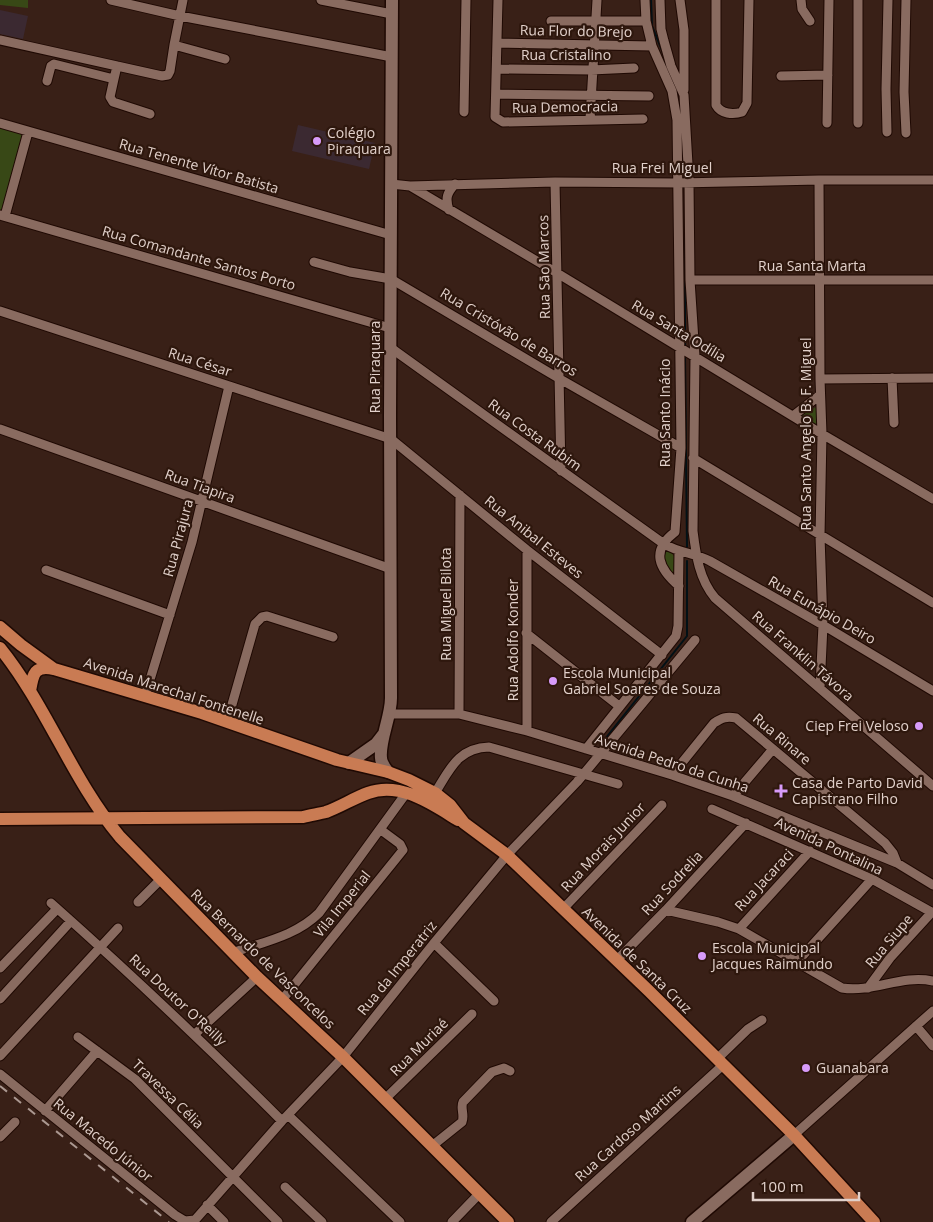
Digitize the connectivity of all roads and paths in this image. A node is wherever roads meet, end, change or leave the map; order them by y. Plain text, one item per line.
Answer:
1 (111, 0) edge
2 (183, 0) edge
3 (321, 0) edge
4 (392, 0) edge
5 (466, 0) edge
6 (498, 0) edge
7 (597, 0) edge
8 (645, 0) edge
9 (660, 0) edge
10 (680, 0) edge
11 (716, 0) edge
12 (748, 0) edge
13 (801, 0) edge
14 (829, 0) edge
15 (858, 0) edge
16 (888, 0) edge
17 (906, 0) edge
18 (392, 14) junction
19 (180, 16) junction
20 (551, 21) dead end
21 (646, 21) junction
22 (810, 21) dead end
23 (595, 22) junction
24 (0, 40) edge
25 (498, 43) junction
26 (593, 45) junction
27 (174, 46) junction
28 (652, 46) junction
29 (392, 57) junction
30 (225, 59) dead end
31 (117, 66) junction
32 (634, 68) dead end
33 (498, 69) junction
34 (592, 70) junction
35 (828, 75) junction
36 (781, 76) dead end
37 (114, 79) junction
38 (47, 81) dead end
39 (497, 94) junction
40 (591, 94) junction
41 (684, 95) junction
42 (649, 96) dead end
43 (464, 112) dead end
44 (150, 114) dead end
45 (590, 119) junction
46 (644, 119) dead end
47 (0, 123) edge
48 (827, 123) dead end
49 (858, 123) dead end
50 (28, 132) junction
51 (887, 132) dead end
52 (906, 133) dead end
53 (819, 180) junction
54 (933, 180) edge
55 (555, 182) junction
56 (684, 182) junction
57 (391, 184) junction
58 (455, 184) junction
59 (410, 186) junction
60 (449, 210) junction
61 (2, 215) edge
62 (391, 235) junction
63 (314, 262) dead end
64 (558, 273) junction
65 (391, 278) junction
66 (690, 280) junction
67 (933, 280) edge
68 (819, 281) junction
69 (0, 311) edge
70 (390, 328) junction
71 (390, 348) junction
72 (686, 351) junction
73 (892, 378) junction
74 (933, 378) edge
75 (560, 379) junction
76 (820, 379) junction
77 (229, 386) junction
78 (820, 395) junction
79 (793, 416) junction
80 (894, 423) dead end
81 (0, 428) edge
82 (822, 434) junction
83 (391, 439) junction
84 (681, 448) junction
85 (693, 458) junction
86 (561, 471) junction
87 (460, 495) junction
88 (933, 499) edge
89 (202, 502) junction
90 (684, 532) junction
91 (820, 536) junction
92 (664, 544) junction
93 (527, 550) junction
94 (687, 553) junction
95 (391, 569) junction
96 (46, 570) dead end
97 (679, 586) junction
98 (933, 603) edge
99 (170, 615) junction
100 (823, 625) junction
101 (0, 627) edge
102 (526, 633) junction
103 (333, 637) dead end
104 (695, 640) dead end
105 (0, 648) edge
106 (26, 649) junction
107 (662, 655) junction
108 (6, 662) edge
109 (54, 669) junction
110 (820, 688) junction
111 (30, 691) junction
112 (933, 691) edge
113 (145, 696) junction
114 (620, 706) junction
115 (390, 714) junction
116 (459, 714) junction
117 (227, 722) junction
118 (527, 731) junction
119 (384, 733) junction
120 (586, 749) junction
121 (773, 749) junction
122 (599, 755) junction
123 (349, 763) junction
124 (585, 772) junction
125 (391, 773) junction
126 (672, 775) junction
127 (618, 784) dead end
128 (933, 786) edge
129 (404, 787) junction
130 (435, 793) junction
131 (733, 796) junction
132 (662, 804) dead end
133 (712, 809) dead end
134 (104, 817) junction
135 (129, 817) junction
136 (0, 819) edge
137 (464, 823) junction
138 (746, 823) junction
139 (380, 830) junction
140 (120, 837) junction
141 (810, 851) junction
142 (507, 855) junction
143 (897, 863) junction
144 (161, 879) junction
145 (872, 879) junction
146 (933, 885) edge
147 (138, 902) dead end
148 (563, 909) junction
149 (666, 910) junction
150 (932, 912) edge
151 (71, 921) junction
152 (118, 928) dead end
153 (739, 929) junction
154 (434, 943) junction
155 (101, 947) junction
156 (232, 952) junction
157 (617, 960) junction
158 (797, 962) junction
159 (0, 968) edge
160 (257, 977) junction
161 (933, 981) edge
162 (868, 988) junction
163 (0, 999) edge
164 (282, 1000) junction
165 (494, 1001) dead end
166 (933, 1011) edge
167 (472, 1014) dead end
168 (762, 1020) dead end
169 (916, 1026) junction
170 (195, 1034) junction
171 (78, 1038) dead end
172 (933, 1046) edge
173 (97, 1051) junction
174 (0, 1056) edge
175 (343, 1057) junction
176 (720, 1062) junction
177 (510, 1071) dead end
178 (0, 1074) edge
179 (385, 1099) junction
180 (46, 1111) junction
181 (285, 1118) junction
182 (15, 1122) dead end
183 (794, 1135) junction
184 (0, 1137) edge
185 (432, 1146) junction
186 (232, 1177) junction
187 (285, 1187) dead end
188 (480, 1193) junction
189 (207, 1206) junction
190 (193, 1221) edge
191 (224, 1222) edge
192 (278, 1222) edge
193 (322, 1222) edge
194 (400, 1222) edge
195 (452, 1222) edge
196 (508, 1222) edge
197 (551, 1222) edge
198 (692, 1222) edge
199 (874, 1222) edge

1 - 19 street
2 - 19 street
3 - 18 street
4 - 18 main road, Rua Piraquara
5 - 43 street
6 - 25 street
7 - 23 street
8 - 21 street, Rua Santo Inácio
9 - 41 street, Rua Santo Inácio
10 - 41 street
11 - 12 street
13 - 22 street
14 - 35 street
15 - 49 street
16 - 51 street
17 - 52 street
18 - 29 main road, Rua Piraquara
19 - 27 street
19 - 29 street
20 - 23 street
21 - 23 street
21 - 28 street, Rua Santo Inácio
23 - 26 street
24 - 31 street
25 - 26 street, Rua Flor do Brejo
25 - 33 street
26 - 28 street, Rua Flor do Brejo
26 - 34 street
27 - 30 street
27 - 31 street
28 - 56 street, Rua Santo Inácio
29 - 57 main road, Rua Piraquara
31 - 37 street
32 - 34 street, Rua Cristalino
33 - 34 street, Rua Cristalino
33 - 39 street
34 - 40 street
35 - 36 street
35 - 48 street
37 - 38 street
37 - 44 street
39 - 40 street
39 - 45 street, Rua Democracia
40 - 42 street
40 - 45 street
41 - 56 street, Rua Santo Inácio
45 - 46 street, Rua Democracia
47 - 50 street, Rua Tenente Vítor Batista
50 - 61 street
50 - 62 street, Rua Tenente Vítor Batista
53 - 54 street, Rua Frei Miguel
53 - 56 street, Rua Frei Miguel
53 - 68 street, Rua Santo Angelo B. F. Miguel
55 - 56 street, Rua Frei Miguel
55 - 58 street, Rua Frei Miguel
55 - 64 street, Rua Sāo Marcos
56 - 66 street, Rua Santo Inácio
56 - 72 street, Rua Santo Inácio
57 - 59 street, Rua Frei Miguel
57 - 62 main road, Rua Piraquara
58 - 59 street, Rua Frei Miguel
58 - 60 street
59 - 60 street, Rua Santa Odília
60 - 64 street, Rua Santa Odília
61 - 70 street, Rua Comandante Santos Porto
62 - 65 main road, Rua Piraquara
63 - 65 street, Rua Cristóvão de Barros
64 - 72 street, Rua Santa Odília
64 - 75 street, Rua Sāo Marcos
65 - 70 main road, Rua Piraquara
65 - 75 street, Rua Cristóvão de Barros
66 - 68 street, Rua Santa Marta
66 - 72 street, Rua Santo Inácio
67 - 68 street, Rua Santa Marta
68 - 76 street, Rua Santo Angelo B. F. Miguel
69 - 77 street, Rua César
70 - 71 main road, Rua Piraquara
71 - 83 main road, Rua Piraquara
71 - 86 street, Rua Costa Rubim
72 - 79 street, Rua Santa Odília
72 - 84 street, Rua Santo Inácio
72 - 85 street, Rua Santo Inácio
73 - 74 street
73 - 76 street
73 - 80 street
75 - 84 street, Rua Cristóvão de Barros
75 - 86 street, Rua Sāo Marcos
76 - 78 street, Rua Santo Angelo B. F. Miguel
77 - 83 street, Rua César
77 - 89 street, Rua Pirajura
78 - 79 street
78 - 82 street, Rua Santo Angelo B. F. Miguel
79 - 82 street, Rua Santa Odília
81 - 89 street, Rua Tiapira
82 - 88 street, Rua Santa Odília
82 - 91 street, Rua Santo Angelo B. F. Miguel
83 - 87 street, Rua Anibal Esteves
83 - 95 main road, Rua Piraquara
84 - 90 street, Rua Santo Inácio
85 - 90 street, Rua Santo Inácio
85 - 91 street
86 - 92 street, Rua Costa Rubim
87 - 93 street, Rua Anibal Esteves
87 - 116 street, Rua Miguel Bilota
89 - 95 street, Rua Tiapira
89 - 99 street, Rua Pirajura
90 - 92 street
90 - 94 street
91 - 98 street
91 - 100 street, Rua Santo Angelo B. F. Miguel
92 - 94 street, Rua Costa Rubim
92 - 97 street
93 - 102 street, Rua Adolfo Konder
93 - 107 street, Rua Anibal Esteves
94 - 97 street
94 - 100 street, Rua Eunápio Deiro
94 - 110 street, Rua Franklin Távora
95 - 115 main road, Rua Piraquara
96 - 99 street
97 - 107 street
99 - 113 street, Rua Pirajura
100 - 110 street, Rua Santo Angelo B. F. Miguel
100 - 112 street, Rua Eunápio Deiro
101 - 106 main road, Avenida Marechal Fontenelle
102 - 114 street
102 - 118 street, Rua Adolfo Konder
103 - 117 street
104 - 122 street, Rua da Imperatriz
105 - 108 main road
106 - 108 main road
106 - 109 main road, Avenida Marechal Fontenelle
107 - 114 street
108 - 111 main road
109 - 111 main road
109 - 113 main road, Avenida Marechal Fontenelle
110 - 128 street, Rua Franklin Távora
111 - 134 main road, Rua Bernardo de Vasconcelos
113 - 117 main road, Avenida Marechal Fontenelle
114 - 120 street
115 - 116 street, Avenida Pedro da Cunha
115 - 119 main road, Rua Piraquara
116 - 118 street, Avenida Pedro da Cunha
117 - 123 main road, Avenida Marechal Fontenelle
118 - 120 street, Avenida Pedro da Cunha
119 - 123 main road, Rua Piraquara
119 - 125 main road, Rua Piraquara
120 - 122 street, Avenida Pedro da Cunha
121 - 126 street, Rua Rinare
121 - 131 street
121 - 143 street, Rua Rinare
122 - 124 street, Rua da Imperatriz
122 - 126 street, Avenida Pedro da Cunha
123 - 125 main road, Avenida de Santa Cruz
124 - 127 street
124 - 130 street
124 - 142 street, Rua da Imperatriz
125 - 129 main road, Avenida de Santa Cruz
126 - 131 street, Avenida Pedro da Cunha
129 - 130 main road, Avenida de Santa Cruz
129 - 135 main road
129 - 137 main road
129 - 139 street
130 - 137 main road, Avenida de Santa Cruz
131 - 143 street, Avenida Pedro da Cunha
132 - 148 street, Rua Morais Junior
133 - 138 street, Avenida Pontalina
134 - 135 main road
134 - 136 main road
134 - 140 main road, Rua Bernardo de Vasconcelos
135 - 140 main road
137 - 142 main road, Avenida de Santa Cruz
138 - 141 street, Avenida Pontalina
138 - 149 street, Rua Sodrelia
139 - 156 street
139 - 164 street, Vila Imperial
140 - 144 main road, Rua Bernardo de Vasconcelos
141 - 145 street, Avenida Pontalina
141 - 153 street, Rua Jacaraci
142 - 148 main road, Avenida de Santa Cruz
142 - 154 street, Rua da Imperatriz
143 - 146 street, Avenida Pedro da Cunha
144 - 147 street
144 - 156 main road, Rua Bernardo de Vasconcelos
145 - 150 street, Avenida Pontalina
145 - 158 street
148 - 157 main road, Avenida de Santa Cruz
149 - 153 street
149 - 157 street, Rua Sodrelia
150 - 162 street, Rua Siupe
151 - 155 street, Rua Doutor O'Reilly
151 - 159 street, Rua Doutor O'Reilly
151 - 163 street
152 - 155 street
153 - 158 street
154 - 165 street
154 - 175 street, Rua da Imperatriz
155 - 170 street, Rua Doutor O'Reilly
155 - 174 street
156 - 160 main road, Rua Bernardo de Vasconcelos
157 - 176 main road, Avenida de Santa Cruz
158 - 162 street
160 - 164 main road, Rua Bernardo de Vasconcelos
160 - 170 street
161 - 162 street
164 - 175 main road, Rua Bernardo de Vasconcelos
166 - 169 street
167 - 179 street, Rua Muriaé
168 - 176 street, Rua Cardoso Martins
169 - 172 street
169 - 183 street
170 - 181 street, Rua Doutor O'Reilly
171 - 173 street, Travessa Célia
173 - 180 street
173 - 186 street, Travessa Célia
175 - 179 main road, Rua Bernardo de Vasconcelos
175 - 181 street, Rua da Imperatriz
176 - 183 main road, Avenida de Santa Cruz
176 - 197 street, Rua Cardoso Martins
177 - 185 street
178 - 180 street, Rua Macedo Júnior
179 - 185 main road, Rua Bernardo de Vasconcelos
180 - 190 street, Rua Macedo Júnior
181 - 186 street, Rua da Imperatriz
181 - 194 street, Rua Doutor O'Reilly
182 - 184 street
183 - 198 main road
183 - 199 main road, Avenida de Santa Cruz
185 - 188 main road, Rua Bernardo de Vasconcelos
186 - 189 street, Rua da Imperatriz
186 - 192 street
187 - 193 street
188 - 195 street
188 - 196 main road, Rua Bernardo de Vasconcelos
189 - 190 street, Rua da Imperatriz
189 - 191 street

